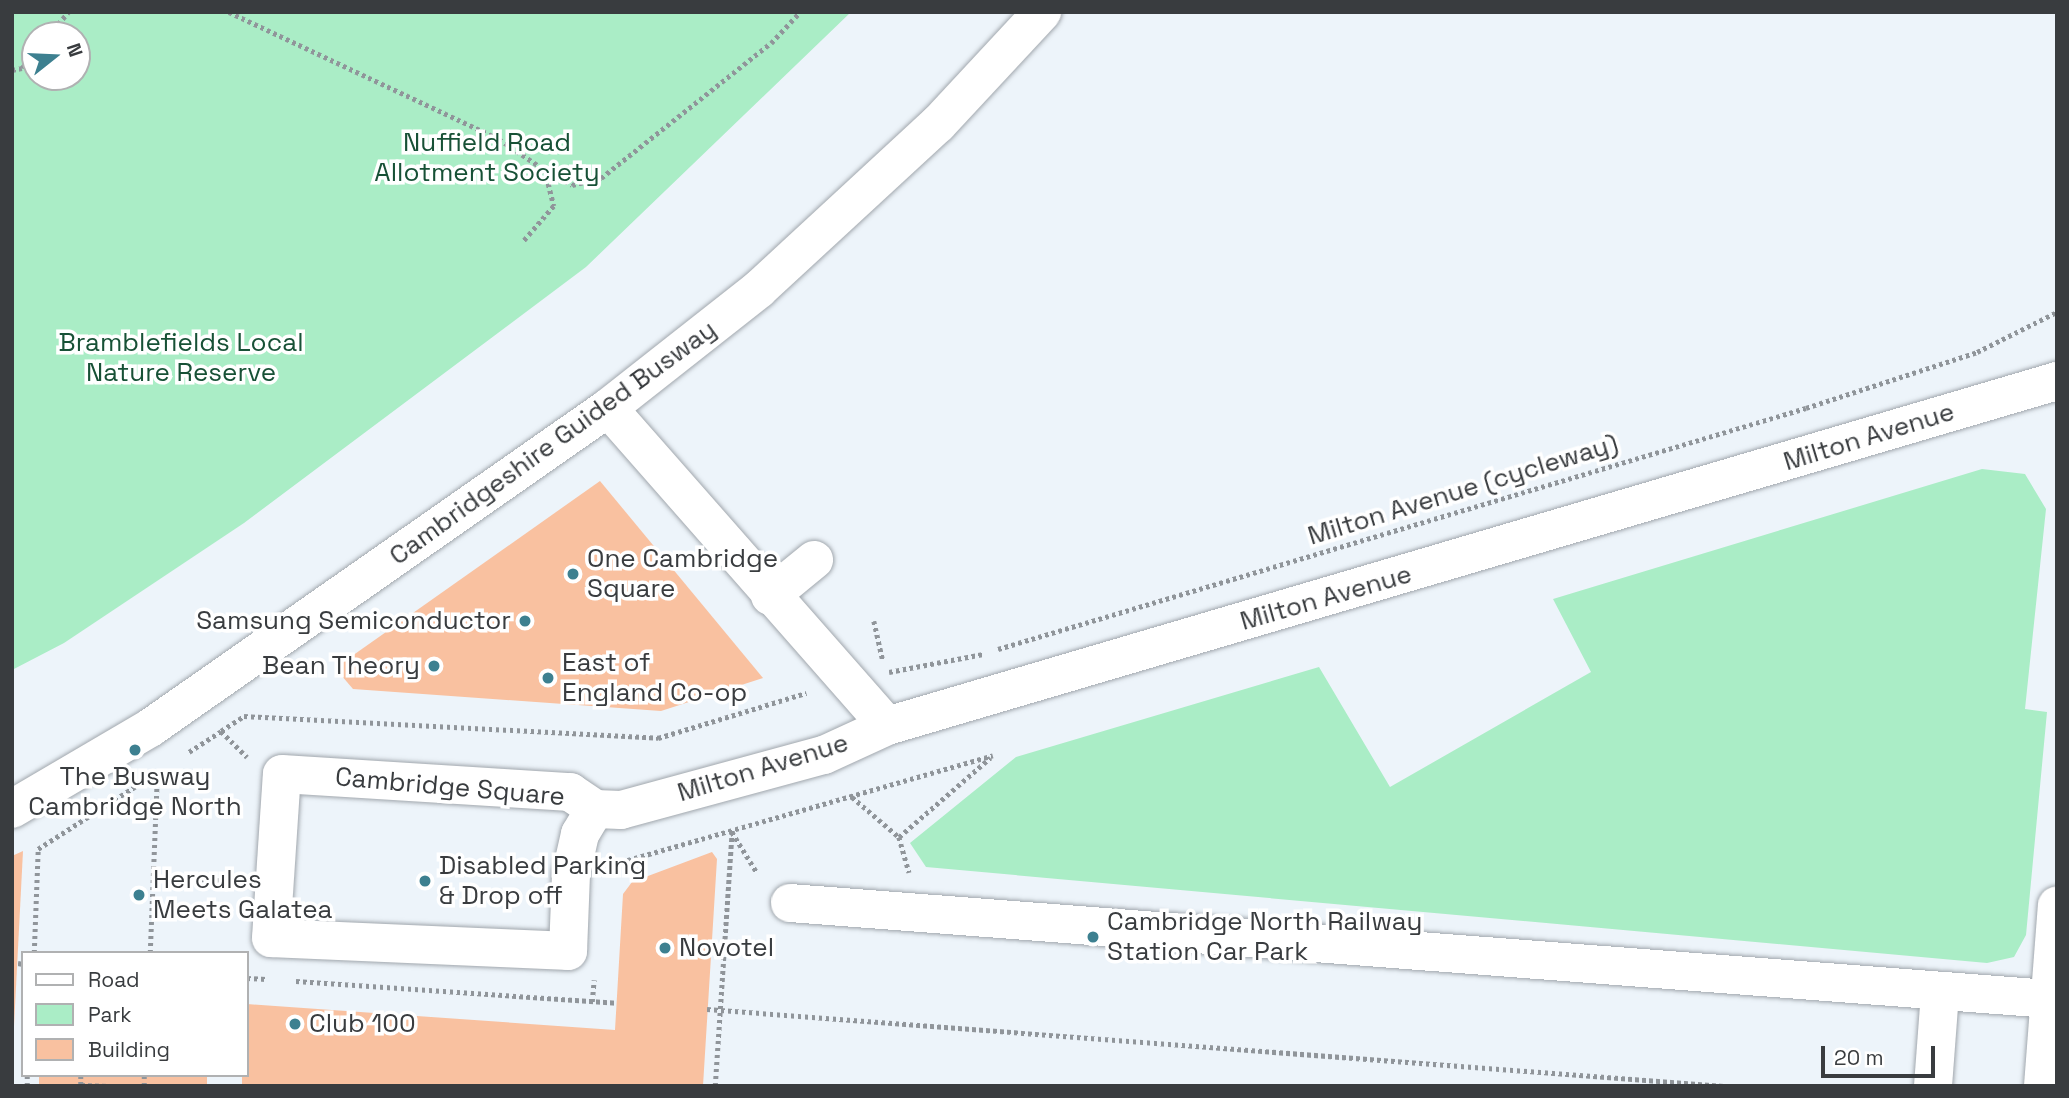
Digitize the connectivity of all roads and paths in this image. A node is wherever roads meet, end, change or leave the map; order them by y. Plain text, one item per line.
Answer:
1 (229, 12) edge
2 (800, 12) edge
3 (1042, 12) edge
4 (545, 170) junction
5 (523, 243) dead end
6 (2057, 312) edge
7 (2057, 381) edge
8 (608, 408) junction
9 (814, 560) dead end
10 (770, 596) junction
11 (874, 621) dead end
12 (886, 672) junction
13 (878, 673) dead end
14 (814, 691) dead end
15 (887, 726) junction
16 (221, 731) junction
17 (186, 754) dead end
18 (163, 769) dead end
19 (282, 774) junction
20 (151, 776) junction
21 (851, 796) junction
22 (12, 809) edge
23 (595, 809) junction
24 (732, 831) junction
25 (899, 837) junction
26 (274, 859) junction
27 (756, 871) dead end
28 (605, 872) dead end
29 (153, 877) junction
30 (790, 903) dead end
31 (2057, 906) edge
32 (913, 913) junction
33 (34, 951) edge
34 (150, 951) edge
35 (594, 976) dead end
36 (248, 978) edge
37 (274, 980) dead end
38 (288, 981) dead end
39 (1940, 992) junction
40 (2049, 999) junction
41 (593, 1002) junction
42 (616, 1003) dead end
43 (708, 1009) dead end
44 (720, 1010) junction
45 (82, 1077) edge
46 (2048, 1084) edge
47 (110, 1086) edge
48 (715, 1086) edge
49 (1724, 1086) edge
50 (1933, 1086) edge

1 - 4 path
2 - 4 path
3 - 8 street, Cambridgeshire Guided Busway
4 - 5 path
6 - 12 path, Milton Avenue (cycleway)
7 - 15 street, Milton Avenue
8 - 10 street
8 - 22 street, Cambridgeshire Guided Busway
9 - 10 street
10 - 15 street
11 - 12 path
12 - 13 path, Milton Avenue (cycleway)
14 - 16 path
15 - 23 street, Milton Avenue
16 - 17 path
16 - 19 path
18 - 20 path
19 - 23 street, Cambridge Square
19 - 26 street, Cambridge Square
20 - 29 path
20 - 33 path
21 - 24 path
21 - 25 path
21 - 25 path
23 - 26 street, Cambridge Square
24 - 27 path
24 - 28 path
24 - 44 path
25 - 32 path
26 - 29 path
29 - 34 path
30 - 32 street
31 - 40 street
32 - 39 street
35 - 41 path
36 - 37 path
38 - 41 path
39 - 40 street
39 - 50 street
40 - 46 street
41 - 42 path
43 - 44 path
44 - 48 path
44 - 49 path
45 - 47 path

